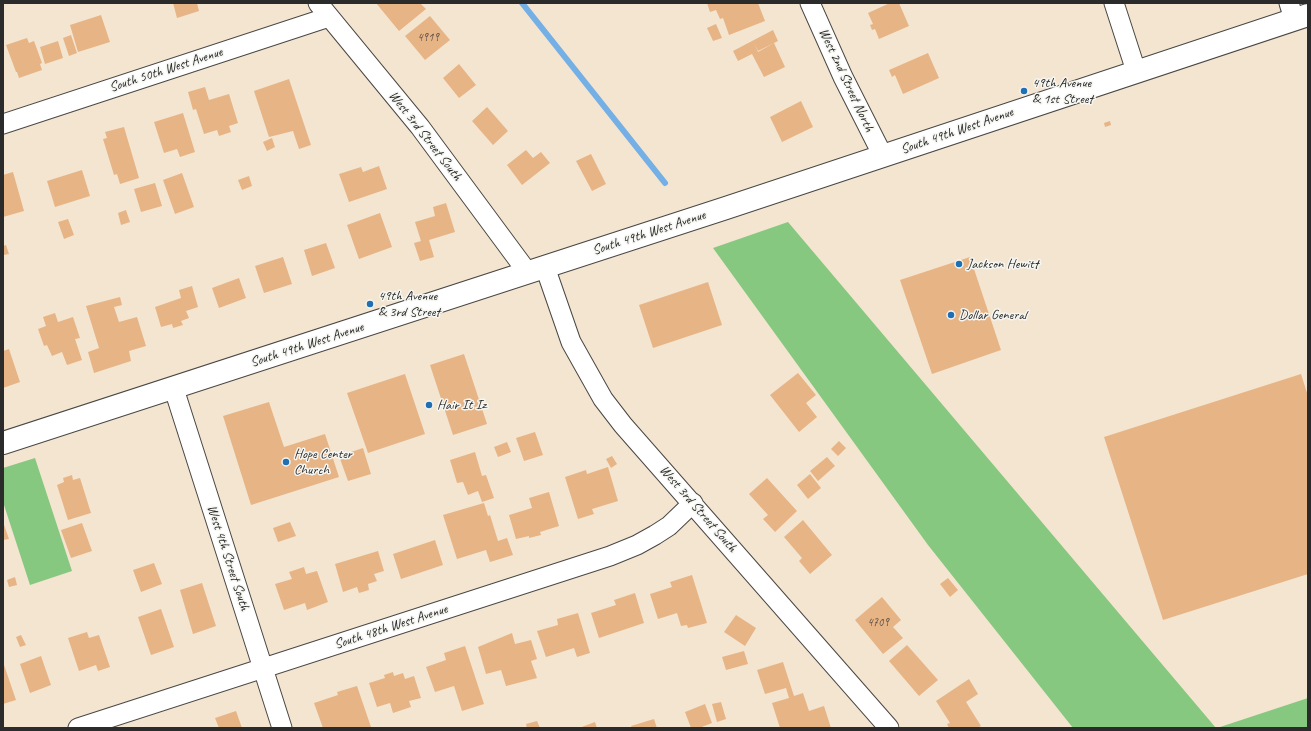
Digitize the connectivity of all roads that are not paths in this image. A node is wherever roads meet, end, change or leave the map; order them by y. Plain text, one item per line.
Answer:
1 (810, 3) edge
2 (1114, 3) edge
3 (324, 10) edge
4 (1297, 12) edge
5 (1136, 71) junction
6 (3, 124) edge
7 (883, 156) junction
8 (536, 270) junction
9 (174, 389) junction
10 (3, 443) edge
11 (693, 503) junction
12 (263, 668) junction
13 (78, 728) edge
14 (282, 728) edge
15 (889, 728) edge

1 - 7 street, West 2nd Street North
2 - 5 street
3 - 6 street, South 50th West Avenue
3 - 8 street, West 3rd Street South
4 - 5 street, South 49th West Avenue
5 - 7 street, South 49th West Avenue
7 - 8 street, South 49th West Avenue
8 - 9 street, South 49th West Avenue
8 - 11 street, West 3rd Street South
9 - 10 street, South 49th West Avenue
9 - 12 street, West 4th Street South
11 - 12 street, South 48th West Avenue
11 - 15 street, West 3rd Street South
12 - 13 street, South 48th West Avenue
12 - 14 street, West 4th Street South

